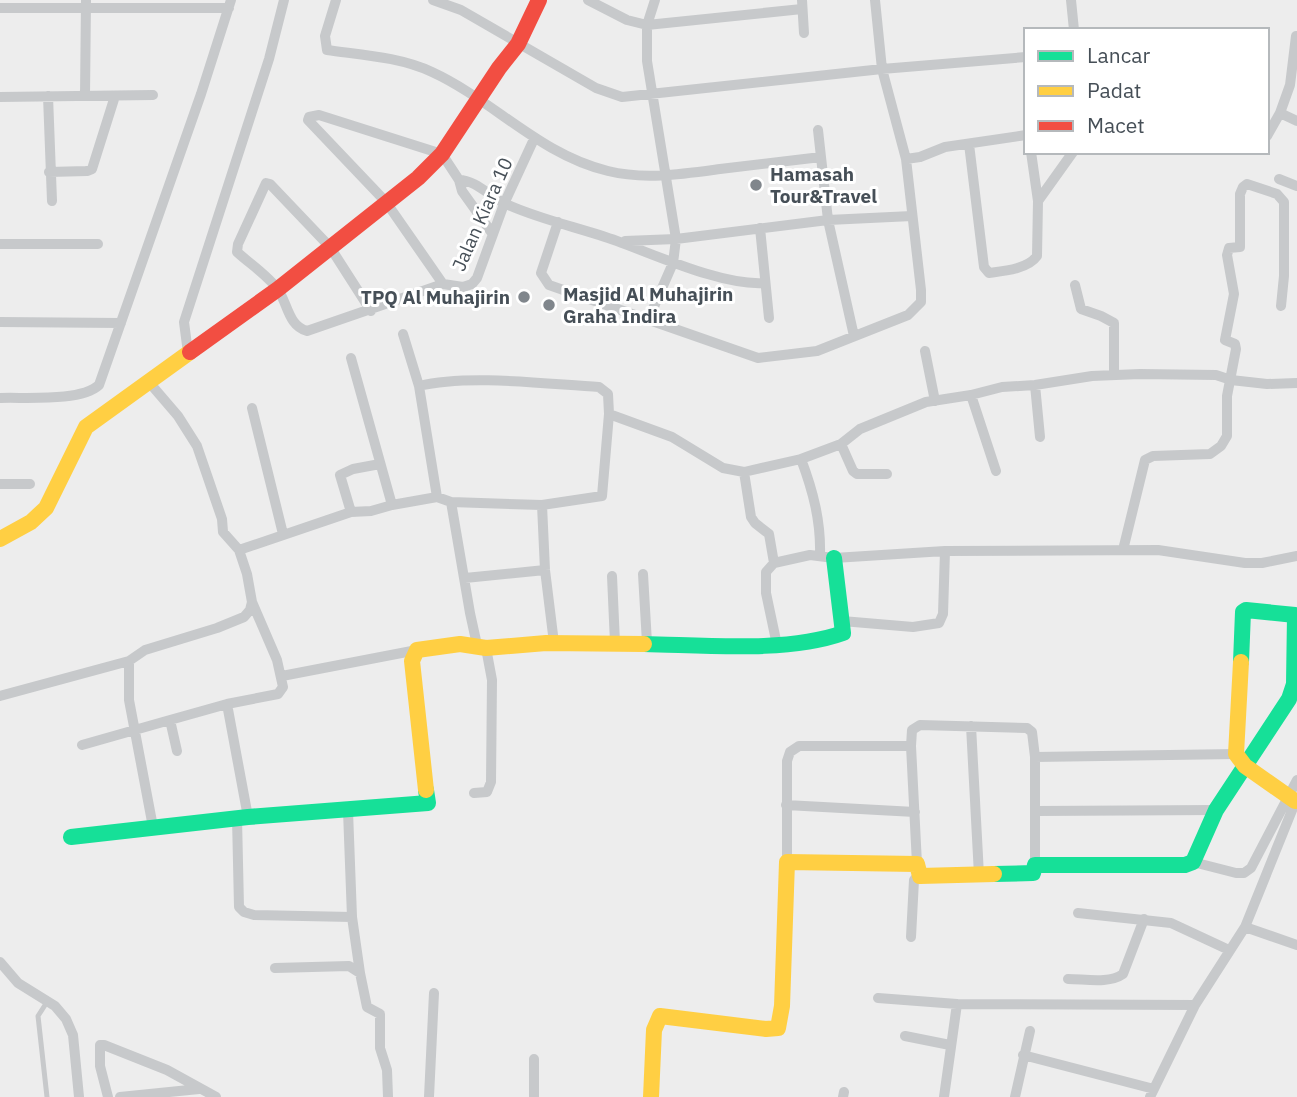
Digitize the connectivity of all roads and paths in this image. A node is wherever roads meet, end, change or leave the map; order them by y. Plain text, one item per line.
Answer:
1 (284, 0) edge
2 (336, 0) edge
3 (433, 0) edge
4 (539, 0) edge
5 (588, 0) edge
6 (654, 0) edge
7 (875, 0) edge
8 (1071, 0) edge
9 (86, 4) edge
10 (230, 4) edge
11 (802, 5) edge
12 (0, 8) edge
13 (647, 25) junction
14 (1074, 28) edge
15 (804, 33) dead end
16 (1296, 36) edge
17 (518, 44) junction
18 (1024, 57) edge
19 (882, 69) junction
20 (652, 94) junction
21 (153, 95) dead end
22 (48, 96) junction
23 (85, 96) junction
24 (115, 96) junction
25 (0, 97) edge
26 (479, 98) junction
27 (1280, 113) junction
28 (1297, 121) edge
29 (818, 130) dead end
30 (1269, 132) edge
31 (1024, 135) edge
32 (534, 139) junction
33 (969, 144) junction
34 (442, 154) junction
35 (1031, 154) edge
36 (1072, 154) edge
37 (821, 158) junction
38 (906, 159) junction
39 (49, 172) junction
40 (667, 176) junction
41 (459, 180) junction
42 (1279, 180) dead end
43 (1297, 186) edge
44 (52, 201) dead end
45 (1038, 201) junction
46 (386, 202) junction
47 (504, 204) junction
48 (912, 216) junction
49 (828, 220) junction
50 (558, 222) junction
51 (760, 228) junction
52 (492, 233) junction
53 (676, 239) junction
54 (618, 241) junction
55 (0, 244) edge
56 (98, 244) dead end
57 (330, 247) junction
58 (673, 263) junction
59 (765, 283) junction
60 (443, 284) junction
61 (1074, 285) dead end
62 (278, 289) junction
63 (1281, 306) dead end
64 (371, 311) junction
65 (649, 318) junction
66 (769, 318) dead end
67 (0, 322) edge
68 (121, 323) junction
69 (403, 334) dead end
70 (854, 336) junction
71 (925, 351) dead end
72 (188, 353) junction
73 (351, 358) dead end
74 (1114, 375) junction
75 (1231, 380) junction
76 (148, 381) junction
77 (1297, 383) edge
78 (1035, 385) junction
79 (419, 386) junction
80 (971, 395) junction
81 (0, 398) edge
82 (935, 401) junction
83 (252, 408) dead end
84 (609, 414) junction
85 (1040, 437) dead end
86 (841, 444) junction
87 (801, 459) junction
88 (380, 464) junction
89 (996, 471) dead end
90 (744, 472) junction
91 (887, 474) dead end
92 (0, 484) edge
93 (30, 484) dead end
94 (437, 497) junction
95 (451, 502) junction
96 (392, 505) junction
97 (542, 505) junction
98 (351, 512) junction
99 (283, 534) junction
100 (0, 539) edge
101 (239, 550) junction
102 (1123, 550) junction
103 (945, 551) junction
104 (827, 556) junction
105 (1297, 556) edge
106 (774, 563) junction
107 (545, 570) junction
108 (643, 574) dead end
109 (612, 576) dead end
110 (465, 578) junction
111 (252, 602) junction
112 (842, 621) junction
113 (554, 643) junction
114 (615, 643) junction
115 (647, 643) junction
116 (777, 645) junction
117 (482, 647) junction
118 (417, 650) junction
119 (129, 661) junction
120 (282, 676) junction
121 (0, 696) edge
122 (227, 705) junction
123 (170, 720) junction
124 (971, 726) junction
125 (134, 730) junction
126 (82, 745) dead end
127 (911, 746) junction
128 (177, 751) dead end
129 (1035, 757) junction
130 (1240, 760) junction
131 (1297, 780) edge
132 (474, 793) dead end
133 (1293, 798) edge
134 (786, 805) junction
135 (1216, 810) junction
136 (348, 811) junction
137 (1036, 811) junction
138 (915, 812) junction
139 (242, 818) junction
140 (153, 827) junction
141 (71, 837) dead end
142 (787, 862) junction
143 (1193, 862) junction
144 (1035, 865) junction
145 (917, 869) junction
146 (979, 875) junction
147 (1078, 913) dead end
148 (352, 917) junction
149 (1144, 919) junction
150 (1245, 928) junction
151 (911, 937) dead end
152 (1297, 945) edge
153 (1229, 950) junction
154 (0, 962) edge
155 (275, 968) dead end
156 (360, 973) junction
157 (1068, 979) dead end
158 (434, 993) dead end
159 (878, 998) dead end
160 (47, 1002) junction
161 (957, 1004) junction
162 (1195, 1005) junction
163 (1030, 1031) dead end
164 (905, 1036) dead end
165 (950, 1045) junction
166 (1023, 1055) junction
167 (534, 1059) dead end
168 (100, 1066) junction
169 (76, 1067) junction
170 (199, 1089) junction
171 (1152, 1093) edge
172 (47, 1097) edge
173 (79, 1097) edge
174 (108, 1097) edge
175 (120, 1097) edge
176 (216, 1097) edge
177 (388, 1097) edge
178 (429, 1097) edge
179 (534, 1097) edge
180 (651, 1097) edge
181 (944, 1097) edge
182 (1015, 1097) edge

1 - 72 street
2 - 26 street
3 - 17 street
4 - 17 street
5 - 13 street
6 - 13 street
7 - 19 street
8 - 14 street
9 - 10 street
9 - 12 street
9 - 23 street
10 - 68 street
11 - 13 street
11 - 15 street
13 - 20 street
16 - 27 street
17 - 20 street
17 - 26 street
18 - 19 street
19 - 20 street
19 - 38 street
20 - 40 street
21 - 24 street
22 - 23 street
22 - 25 street
22 - 39 street
23 - 24 street
24 - 39 street
26 - 32 street
26 - 34 street
27 - 28 street
27 - 30 street
29 - 37 street
31 - 33 street
32 - 40 street
32 - 47 street, Jalan Kiara 10
33 - 38 street
33 - 45 street
34 - 41 street
34 - 46 street
34 - 46 street
35 - 45 street
36 - 45 street
37 - 40 street
37 - 49 street
38 - 48 street
39 - 44 street
40 - 53 street
41 - 47 street
41 - 52 street
42 - 43 street
46 - 57 street
46 - 60 street
47 - 50 street
47 - 52 street, Jalan Kiara 10
48 - 49 street
48 - 70 street
49 - 51 street
49 - 70 street
50 - 54 street
50 - 65 street
51 - 53 street
51 - 59 street
52 - 60 street, Jalan Kiara 10
53 - 54 street
53 - 58 street
54 - 58 street
55 - 56 street
57 - 62 street
57 - 62 street, Jalan Kiara 10
57 - 64 street, Jalan Kiara 10
58 - 59 street
58 - 65 street
59 - 66 street
60 - 64 street, Jalan Kiara 10
61 - 74 street
62 - 64 street, Jalan Kiara 10
62 - 72 street
63 - 75 street
65 - 70 street
67 - 68 street
68 - 81 street
69 - 79 street
71 - 82 street
72 - 76 street
73 - 88 street
74 - 75 street
74 - 78 street
75 - 77 street
75 - 102 street
76 - 100 street
76 - 101 street
78 - 80 street
78 - 85 street
79 - 84 street
79 - 94 street
80 - 82 street
80 - 89 street
82 - 86 street
83 - 99 street
84 - 90 street
84 - 97 street
86 - 87 street
86 - 91 street
87 - 90 street
87 - 104 street
88 - 96 street
88 - 98 street
90 - 106 street
92 - 93 street
94 - 95 street
94 - 96 street
95 - 97 street
95 - 110 street
96 - 98 street
97 - 107 street
98 - 99 street
99 - 101 street
101 - 111 street
102 - 103 street
102 - 105 street
103 - 104 street
103 - 112 street
104 - 106 street
104 - 112 street
106 - 116 street
107 - 110 street
107 - 113 street
108 - 115 street
109 - 114 street
110 - 117 street
111 - 119 street
111 - 120 street
112 - 116 street
113 - 114 street
113 - 117 street
114 - 115 street
115 - 116 street
117 - 118 street
117 - 132 street
118 - 120 street
118 - 136 street
119 - 121 street
119 - 125 street
120 - 122 street
122 - 123 street
122 - 139 street
123 - 125 street
123 - 128 street
124 - 127 street
124 - 129 street
124 - 146 street
125 - 126 street
125 - 140 street
127 - 134 street
127 - 138 street
129 - 130 street
129 - 137 street
130 - 130 street
130 - 133 street
130 - 135 street
131 - 133 street
133 - 143 street
133 - 150 street
134 - 138 street
134 - 142 street
135 - 137 street
135 - 143 street
136 - 139 street
136 - 148 street
137 - 144 street
138 - 145 street
139 - 140 street
139 - 148 street
140 - 141 street
142 - 145 street
142 - 180 street
143 - 144 street
144 - 146 street
145 - 146 street
145 - 151 street
147 - 149 street
148 - 156 street
149 - 153 street
149 - 157 street
150 - 152 street
150 - 153 street
153 - 162 street
154 - 160 street
155 - 156 street
156 - 177 street
158 - 178 street
159 - 161 street
160 - 169 street
160 - 172 lane
161 - 162 street
161 - 165 street
162 - 171 street
163 - 166 street
164 - 165 street
165 - 181 street
166 - 171 street
166 - 182 street
167 - 179 street
168 - 169 street
168 - 170 street
168 - 174 street
169 - 173 street
170 - 175 street
170 - 176 street

